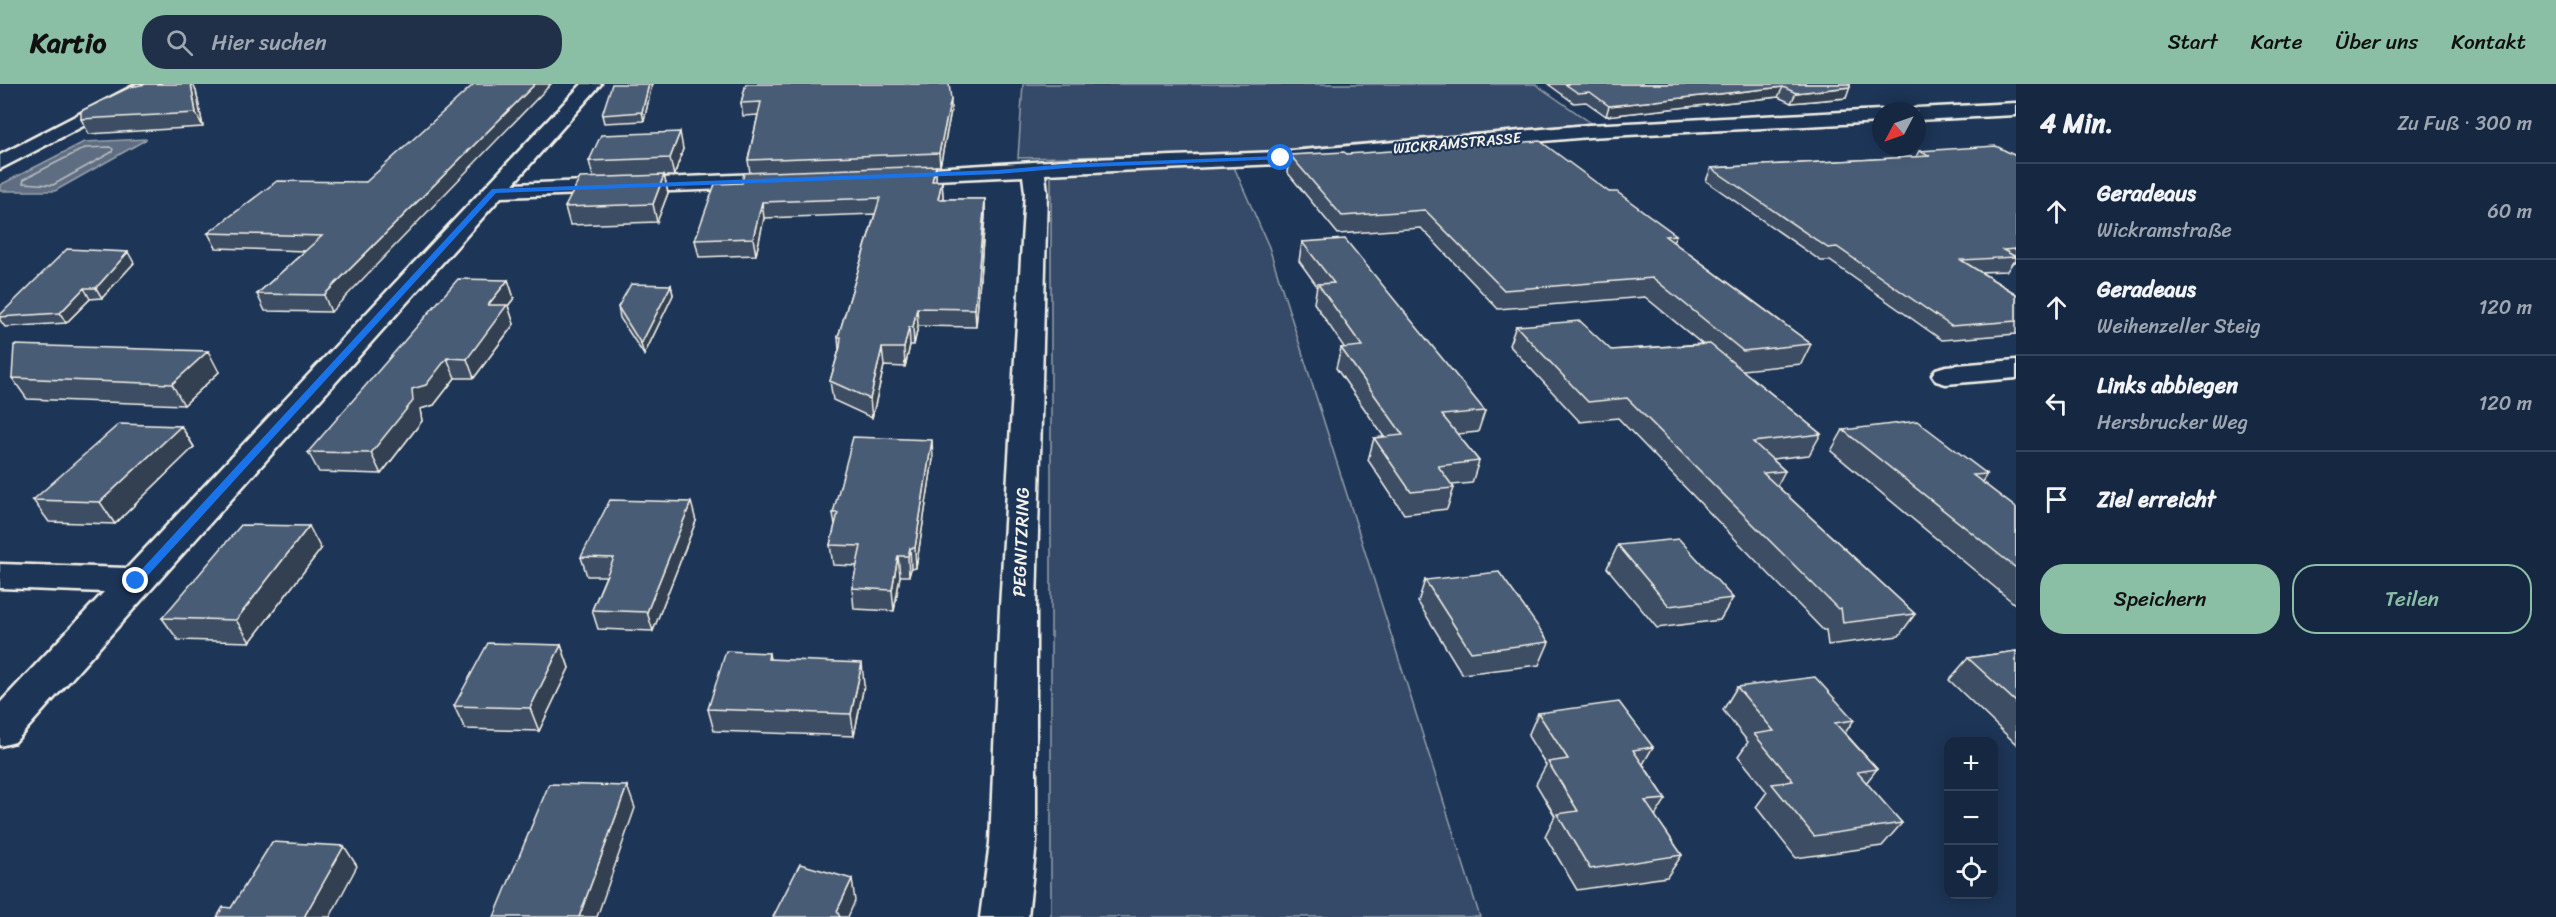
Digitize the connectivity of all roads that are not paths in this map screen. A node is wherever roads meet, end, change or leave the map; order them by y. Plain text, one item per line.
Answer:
1 (151, 84) edge
2 (592, 84) edge
3 (2016, 109) edge
4 (1926, 114) edge
5 (1872, 116) edge
6 (0, 163) edge
7 (1033, 168) junction
8 (877, 176) edge
9 (805, 179) edge
10 (494, 191) junction
11 (2016, 369) edge
12 (1946, 375) dead end
13 (0, 576) edge
14 (136, 581) junction
15 (0, 730) edge
16 (1004, 917) edge

1 - 6 street
2 - 10 street
3 - 4 street
5 - 7 street, WICKRAMSTRASSE
7 - 8 street, WICKRAMSTRASSE
7 - 16 street, PEGNITZRING
9 - 10 street
10 - 14 street
11 - 12 street
13 - 14 street
14 - 15 street

